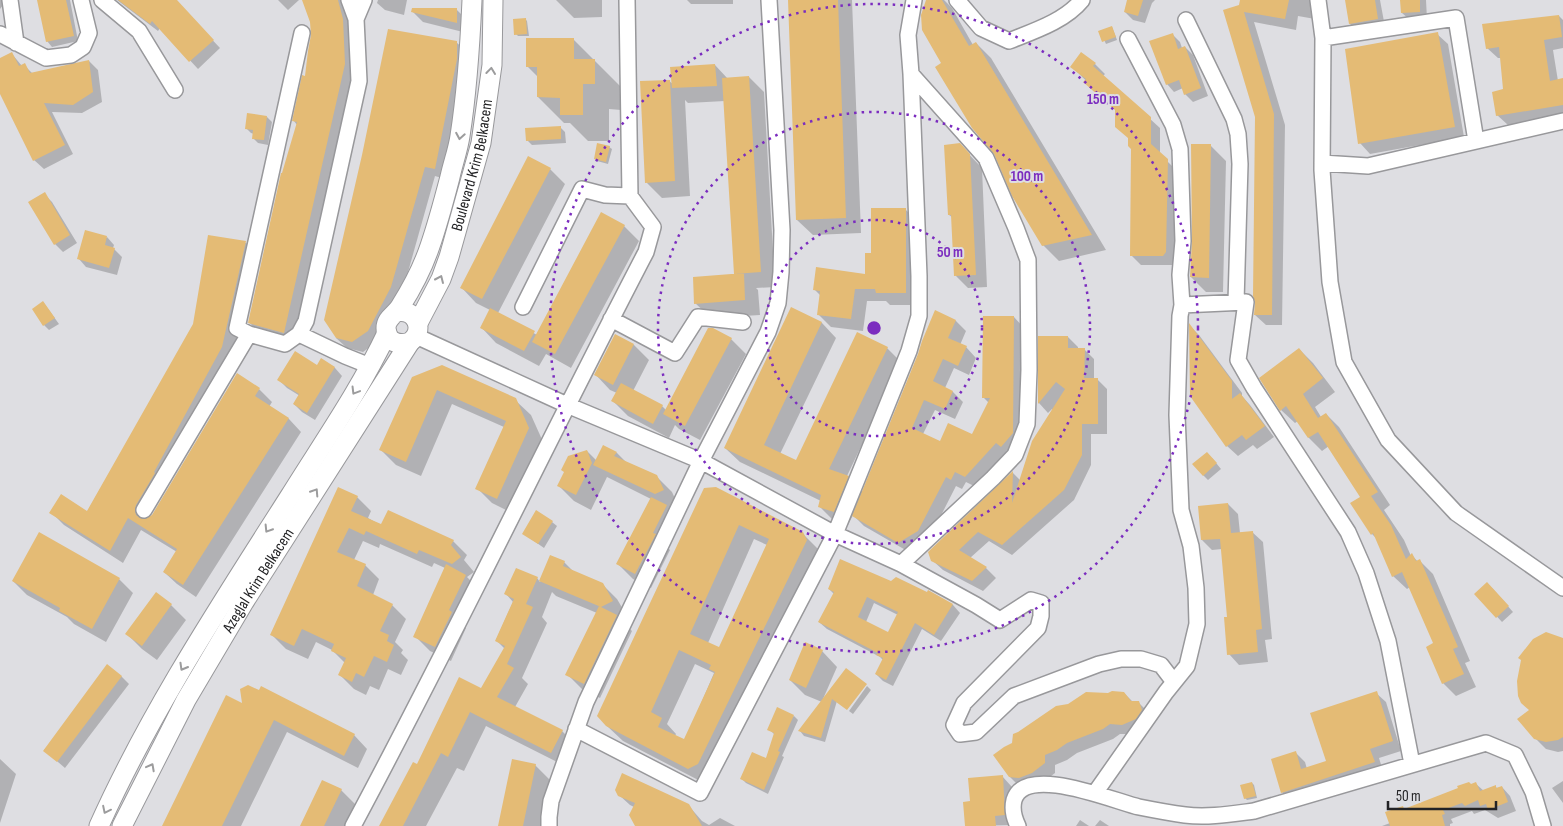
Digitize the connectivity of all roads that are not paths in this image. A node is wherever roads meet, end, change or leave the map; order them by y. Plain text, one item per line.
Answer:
1 (10, 0) edge
2 (81, 0) edge
3 (102, 0) edge
4 (349, 0) edge
5 (364, 0) edge
6 (472, 0) edge
7 (493, 0) edge
8 (627, 0) edge
9 (769, 0) edge
10 (914, 0) edge
11 (957, 0) edge
12 (1082, 0) edge
13 (1318, 0) edge
14 (356, 19) junction
15 (1186, 20) dead end
16 (302, 33) dead end
17 (0, 34) edge
18 (1323, 38) junction
19 (1128, 40) dead end
20 (16, 43) junction
21 (911, 74) junction
22 (175, 90) dead end
23 (1563, 121) edge
24 (1476, 141) junction
25 (1322, 163) junction
26 (630, 196) junction
27 (1236, 302) junction
28 (1182, 305) junction
29 (523, 307) dead end
30 (396, 312) junction
31 (611, 319) junction
32 (743, 322) dead end
33 (387, 333) junction
34 (249, 334) junction
35 (299, 334) junction
36 (415, 334) junction
37 (370, 366) junction
38 (567, 405) junction
39 (701, 461) junction
40 (144, 510) dead end
41 (835, 534) junction
42 (901, 564) junction
43 (1563, 588) edge
44 (1174, 682) junction
45 (576, 729) junction
46 (1412, 764) junction
47 (1095, 793) junction
48 (99, 826) edge
49 (122, 826) edge
50 (353, 826) edge
51 (549, 826) edge
52 (1018, 826) edge
53 (1544, 826) edge

1 - 20 street
2 - 20 street
3 - 22 street
4 - 14 street
5 - 14 street
6 -> 30 main road
36 -> 7 main road, Boulevard Krim Belkacem
8 - 26 street
9 - 39 street
10 - 21 street
11 - 12 street
13 - 18 street
14 - 35 street
15 - 27 street
16 - 34 street
17 - 20 street
18 - 24 street
18 - 25 street
19 - 28 street
21 - 41 street
21 - 42 street
23 - 24 street
24 - 25 street
25 - 43 street
26 - 29 street
26 - 31 street
27 - 28 street
27 - 46 street
28 - 44 street
30 - 33 main road
30 - 36 main road
31 - 32 street
31 - 38 street
33 - 36 main road
33 - 37 main road
34 - 35 street
34 - 40 street
35 - 37 street
36 - 38 street
49 -> 36 main road, Azeglal Krim Belkacem
37 -> 48 main road
38 - 39 street
38 - 50 street
39 - 41 street
39 - 45 street
41 - 42 street
41 - 45 street
42 - 44 street
44 - 47 street
45 - 51 street
46 - 47 street
46 - 53 street
47 - 52 street

